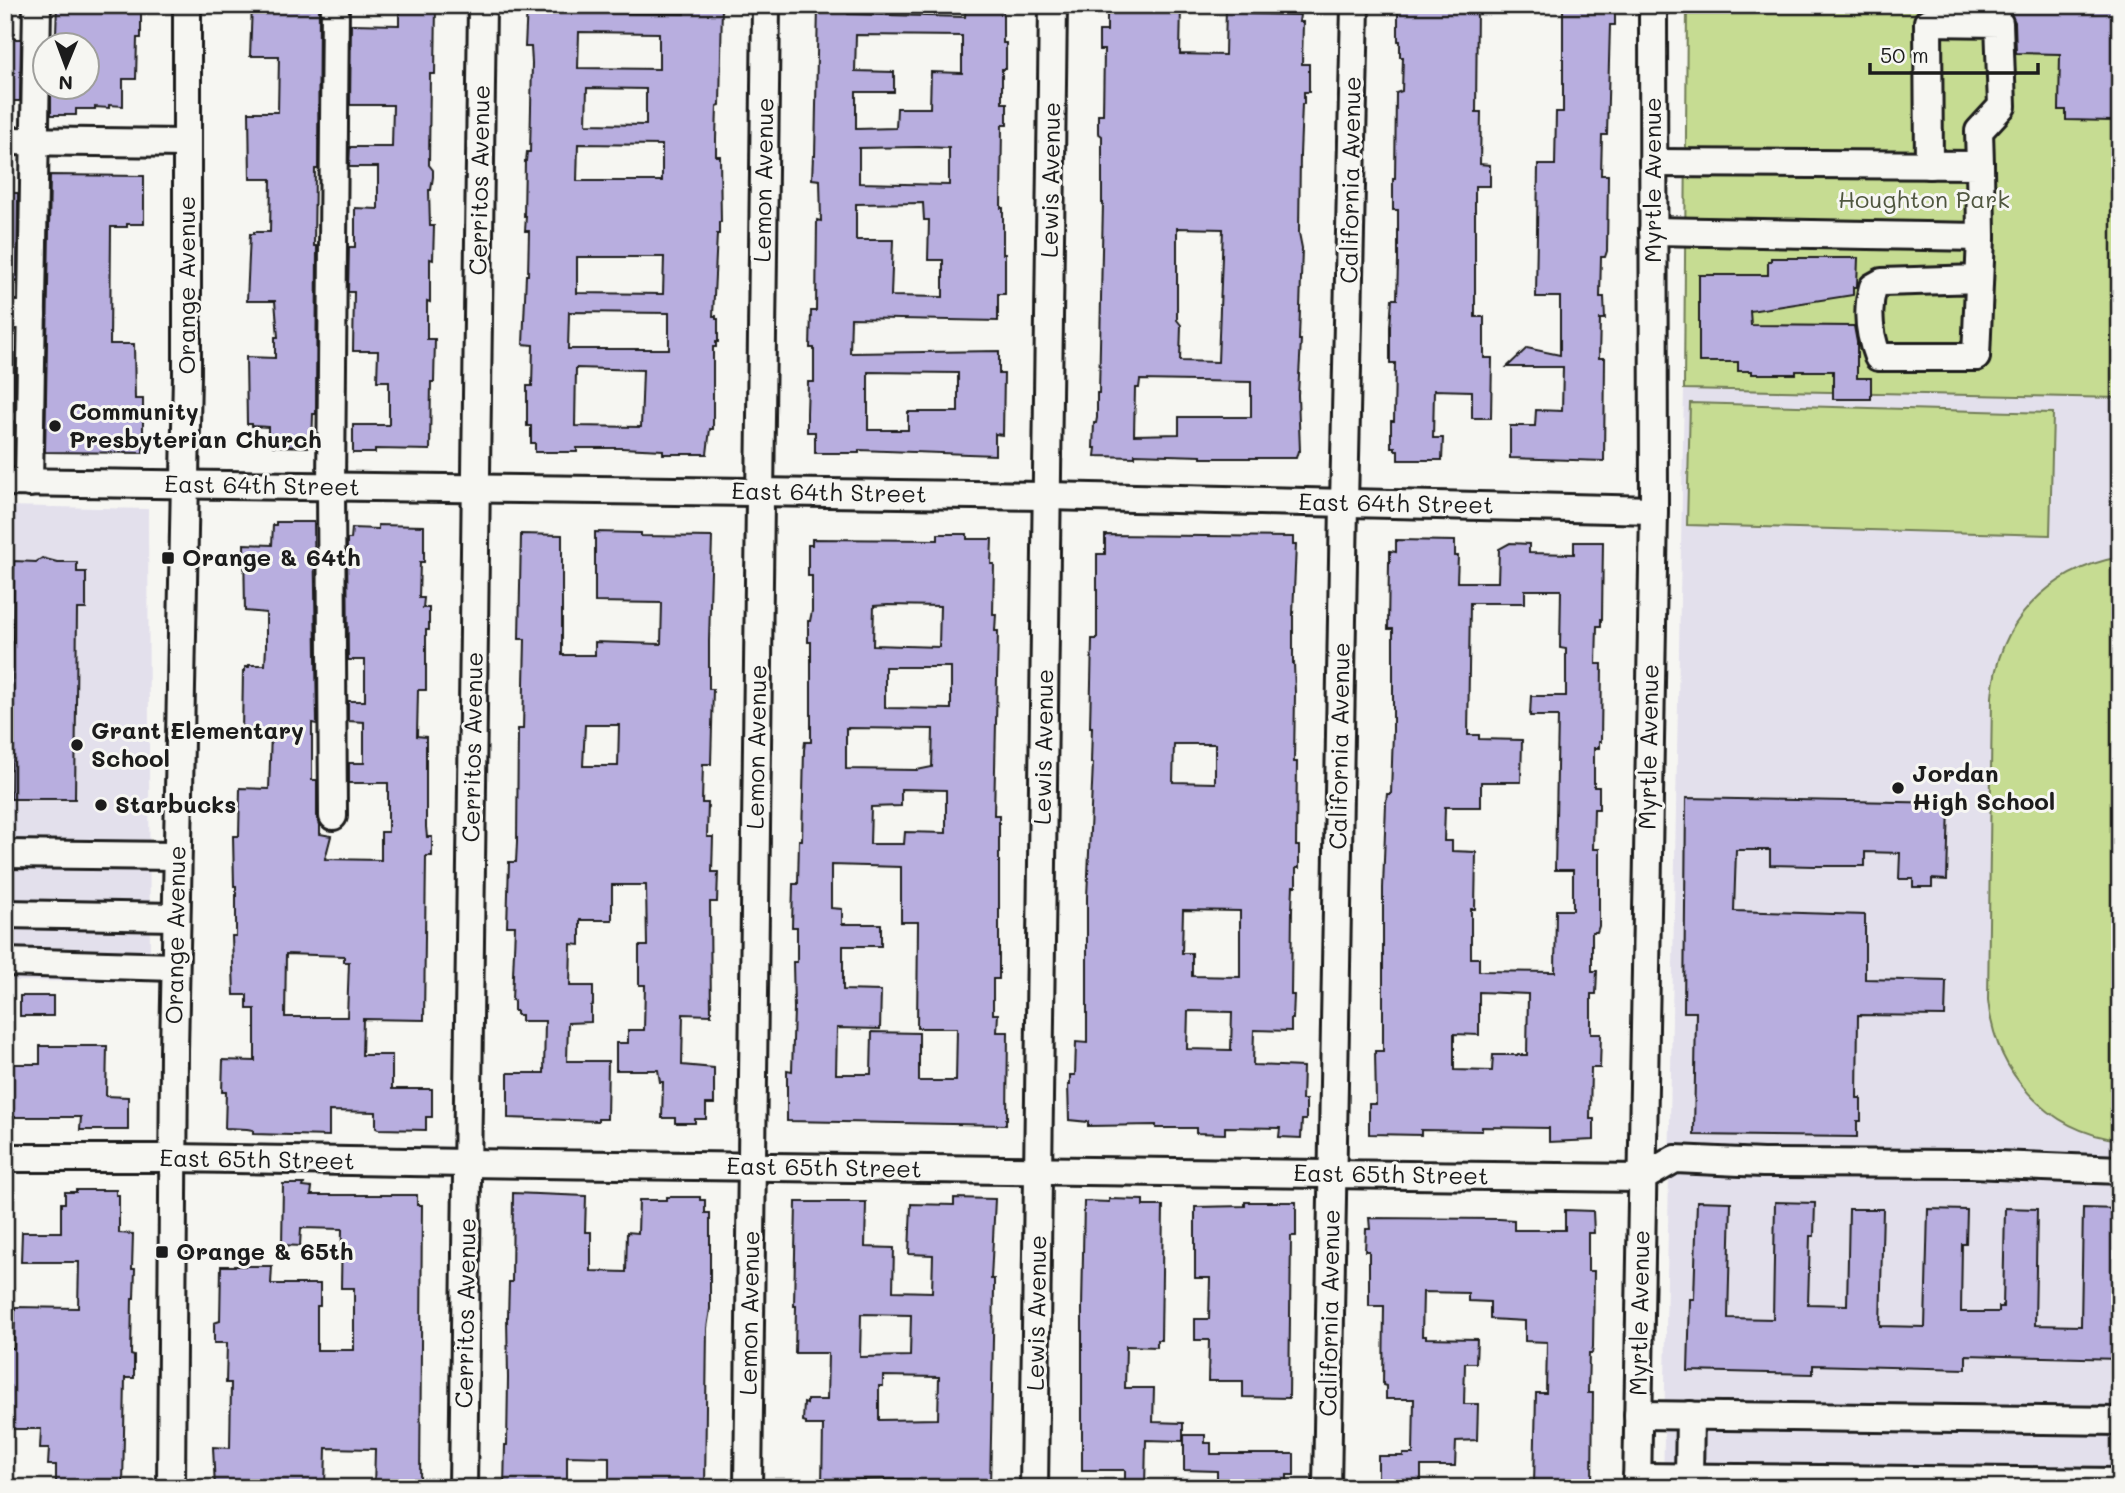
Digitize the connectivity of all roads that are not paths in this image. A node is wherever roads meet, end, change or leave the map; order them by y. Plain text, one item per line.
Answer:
1 (37, 5) edge
2 (187, 5) edge
3 (335, 5) edge
4 (482, 5) edge
5 (766, 5) edge
6 (1053, 5) edge
7 (1355, 5) edge
8 (1653, 5) edge
9 (5, 141) edge
10 (35, 141) junction
11 (187, 143) junction
12 (1653, 163) junction
13 (1929, 165) junction
14 (1980, 165) junction
15 (1653, 231) junction
16 (1981, 237) junction
17 (1979, 279) junction
18 (5, 315) edge
19 (32, 315) junction
20 (17, 482) edge
21 (185, 485) junction
22 (331, 487) junction
23 (476, 489) junction
24 (760, 492) junction
25 (1047, 496) junction
26 (1344, 503) junction
27 (1654, 510) junction
28 (333, 816) dead end
29 (5, 854) edge
30 (177, 856) junction
31 (5, 914) edge
32 (176, 917) junction
33 (5, 962) edge
34 (176, 967) junction
35 (5, 1158) edge
36 (174, 1158) junction
37 (468, 1164) junction
38 (752, 1167) junction
39 (1038, 1170) junction
40 (2120, 1170) edge
41 (1332, 1174) junction
42 (1642, 1178) junction
43 (1638, 1415) junction
44 (1690, 1415) junction
45 (2120, 1421) edge
46 (1689, 1477) junction
47 (1637, 1482) edge
48 (2120, 1482) edge
49 (171, 1488) edge
50 (463, 1488) edge
51 (748, 1488) edge
52 (1034, 1488) edge
53 (1327, 1488) edge

1 - 10 street
2 - 11 street, Orange Avenue
3 - 22 street
4 - 23 street, Cerritos Avenue
5 - 24 street, Lemon Avenue
6 - 25 street, Lewis Avenue
7 - 26 street, California Avenue
8 - 12 street, Myrtle Avenue
9 - 10 street
10 - 11 street
10 - 19 street
11 - 21 street, Orange Avenue
12 - 13 street
12 - 15 street, Myrtle Avenue
13 - 14 street
13 - 14 street
14 - 16 street
15 - 16 street
15 - 27 street, Myrtle Avenue
16 - 17 street
17 - 17 street
18 - 19 street
19 - 20 street
20 - 21 street, East 64th Street
21 - 22 street, East 64th Street
21 - 30 street, Orange Avenue
22 - 23 street, East 64th Street
22 - 28 street
23 - 24 street, East 64th Street
23 - 37 street, Cerritos Avenue
24 - 25 street, East 64th Street
24 - 38 street, Lemon Avenue
25 - 26 street, East 64th Street
25 - 39 street, Lewis Avenue
26 - 27 street, East 64th Street
26 - 41 street, California Avenue
27 - 42 street, Myrtle Avenue
29 - 30 street
30 - 32 street, Orange Avenue
31 - 32 street
32 - 34 street, Orange Avenue
33 - 34 street
34 - 36 street, Orange Avenue
35 - 36 street, East 65th Street
36 - 37 street, East 65th Street
36 - 49 street, Orange Avenue
37 - 38 street, East 65th Street
37 - 50 street, Cerritos Avenue
38 - 39 street, East 65th Street
38 - 51 street, Lemon Avenue
39 - 41 street, East 65th Street
39 - 52 street, Lewis Avenue
40 - 42 street
41 - 42 street, East 65th Street
41 - 53 street, California Avenue
42 - 43 street, Myrtle Avenue
43 - 44 street
43 - 47 street, Myrtle Avenue
44 - 45 street
44 - 46 street
46 - 47 street
46 - 48 street

